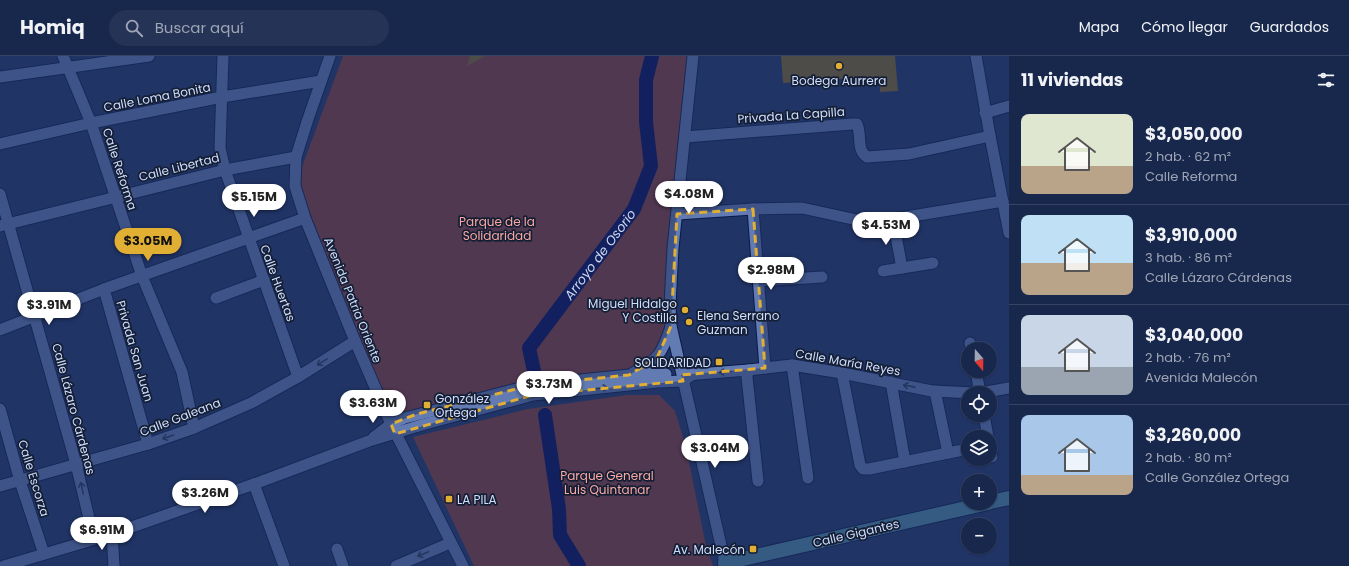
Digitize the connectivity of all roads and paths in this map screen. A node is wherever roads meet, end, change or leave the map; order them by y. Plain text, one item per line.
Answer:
1 (63, 56) edge
2 (149, 56) edge
3 (224, 56) edge
4 (330, 56) edge
5 (693, 56) edge
6 (976, 56) edge
7 (67, 67) junction
8 (0, 77) edge
9 (321, 81) junction
10 (222, 97) junction
11 (1009, 106) edge
12 (985, 113) junction
13 (91, 124) junction
14 (990, 136) junction
15 (685, 137) junction
16 (0, 144) edge
17 (296, 157) junction
18 (225, 170) junction
19 (0, 194) edge
20 (114, 196) junction
21 (1003, 201) junction
22 (753, 209) junction
23 (677, 214) junction
24 (305, 218) junction
25 (893, 220) junction
26 (4, 225) edge
27 (1009, 233) edge
28 (249, 239) junction
29 (933, 263) dead end
30 (902, 268) junction
31 (883, 271) dead end
32 (142, 276) junction
33 (822, 277) dead end
34 (264, 280) junction
35 (758, 281) junction
36 (104, 289) junction
37 (216, 298) dead end
38 (34, 316) junction
39 (671, 326) junction
40 (0, 330) edge
41 (355, 341) junction
42 (792, 365) junction
43 (764, 368) junction
44 (748, 370) junction
45 (842, 373) junction
46 (629, 376) junction
47 (298, 377) junction
48 (686, 377) junction
49 (891, 382) junction
50 (1009, 388) edge
51 (997, 390) edge
52 (935, 391) junction
53 (961, 392) edge
54 (0, 409) edge
55 (194, 428) junction
56 (393, 429) junction
57 (148, 444) junction
58 (961, 450) edge
59 (948, 453) junction
60 (905, 462) junction
61 (76, 464) junction
62 (808, 478) dead end
63 (20, 481) junction
64 (758, 481) dead end
65 (254, 484) junction
66 (0, 486) edge
67 (1009, 498) edge
68 (997, 501) edge
69 (961, 510) edge
70 (112, 534) junction
71 (94, 539) junction
72 (450, 543) junction
73 (337, 549) dead end
74 (44, 554) junction
75 (32, 562) edge
76 (725, 565) edge
77 (4, 566) edge
78 (114, 566) edge
79 (284, 566) edge
80 (343, 566) edge
81 (396, 566) edge
82 (463, 566) edge

1 - 7 street, Calle Reforma
2 - 7 street
3 - 10 street, Calle Huertas
4 - 9 street, Avenida Patria Oriente
5 - 15 street
6 - 12 street
7 - 8 street
7 - 13 street, Calle Reforma
9 - 10 street, Calle Loma Bonita
9 - 17 street, Avenida Patria Oriente
10 - 13 street, Calle Loma Bonita
10 - 18 street, Calle Huertas
11 - 12 street
12 - 14 street
13 - 16 street, Calle Loma Bonita
13 - 20 street, Calle Reforma
14 - 15 street, Privada La Capilla
14 - 21 street
15 - 23 street
17 - 18 street, Calle Libertad
17 - 24 street, Avenida Patria Oriente
18 - 20 street, Calle Libertad
18 - 28 street, Calle Huertas
19 - 26 street, Calle Lázaro Cárdenas
20 - 26 street, Calle Libertad
20 - 32 street, Calle Reforma
21 - 25 street
21 - 27 street
22 - 23 street
22 - 25 street
22 - 35 street
23 - 39 street
24 - 28 street
24 - 41 street, Avenida Patria Oriente
25 - 30 street
26 - 38 street, Calle Lázaro Cárdenas
28 - 32 street
28 - 34 street, Calle Huertas
29 - 30 street
30 - 31 street
32 - 36 street
32 - 55 street, Calle Reforma
33 - 35 street
34 - 37 street
34 - 47 street, Calle Huertas
35 - 43 street
36 - 38 street
36 - 57 street, Privada San Juan
38 - 40 street
38 - 61 street, Calle Lázaro Cárdenas
39 - 46 street
39 - 48 street
41 -> 47 street, Calle Galeana
41 - 56 street, Avenida Patria Oriente
42 - 43 street, Calle María Reyes
42 - 45 street, Calle María Reyes
42 - 62 street
43 - 44 street, Calle María Reyes
44 -> 48 street, Calle María Reyes
44 - 64 street
45 - 49 street, Calle María Reyes
45 - 60 street
46 - 48 street, Calle María Reyes
46 - 56 street, Calle María Reyes
47 - 55 street, Calle Galeana
56 -> 48 street, Calle María Reyes
48 - 76 street
52 -> 49 street, Calle María Reyes
49 - 60 street
50 - 51 street
52 - 53 street, Calle María Reyes
52 - 59 street
54 - 63 street, Calle Escorza
55 -> 57 street, Calle Galeana
56 - 65 street
56 - 72 street, Avenida Patria Oriente
57 - 61 street, Calle Galeana
58 - 59 street
59 - 60 street
61 - 63 street, Calle Galeana
71 -> 61 street, Calle Lázaro Cárdenas
63 - 66 street, Calle Galeana
63 - 74 street, Calle Escorza
65 - 70 street
65 - 79 street
67 - 68 main road, Calle Gigantes
69 - 76 main road, Calle Gigantes
70 - 71 street
70 - 78 street
71 - 74 street
72 -> 81 street
72 - 82 street, Avenida Patria Oriente
73 - 80 street
74 - 75 street
75 - 77 street

